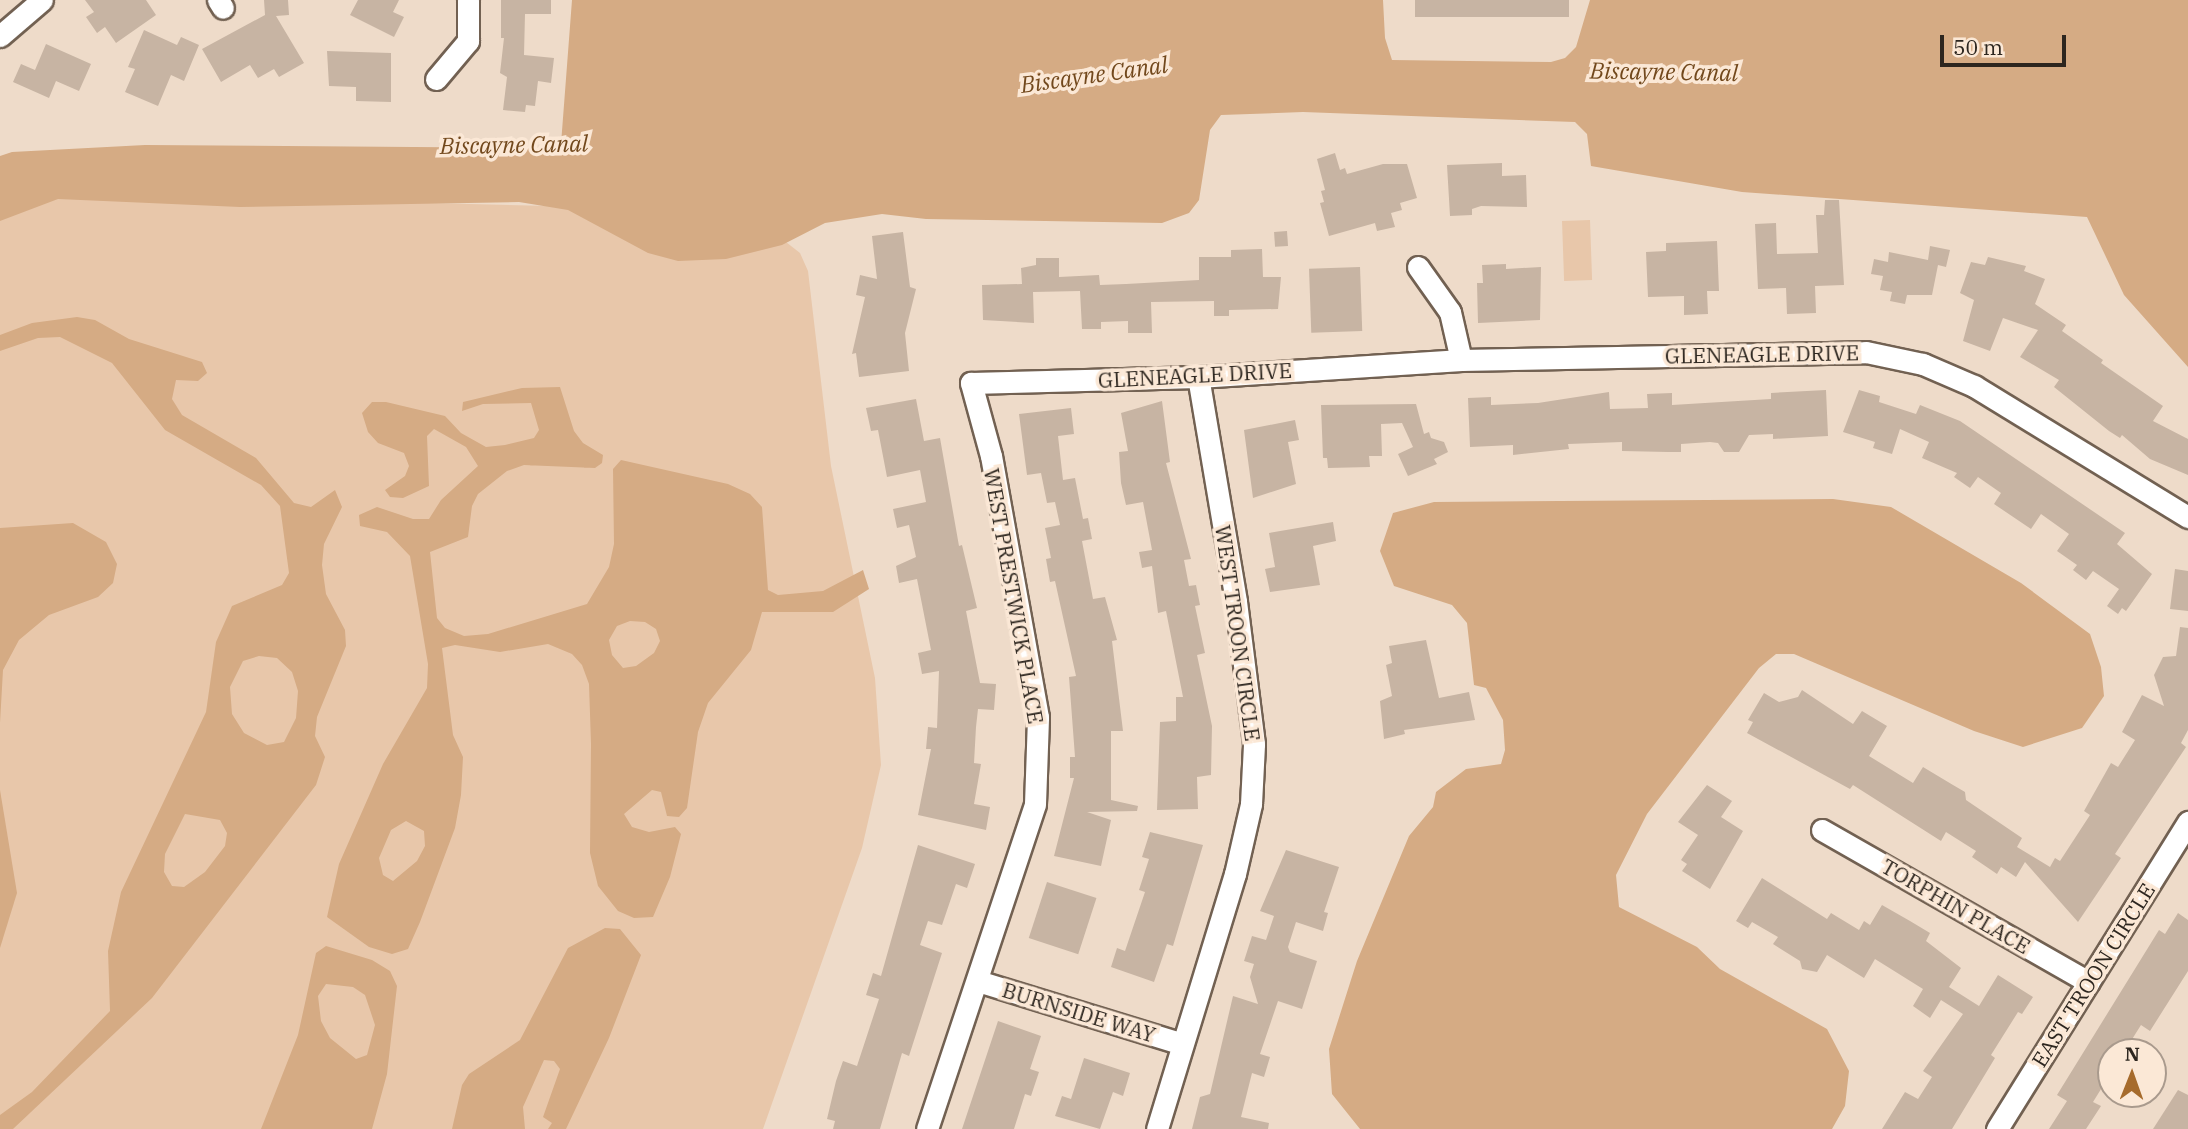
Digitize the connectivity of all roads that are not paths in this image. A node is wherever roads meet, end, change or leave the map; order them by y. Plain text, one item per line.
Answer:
1 (42, 0) edge
2 (468, 0) edge
3 (0, 36) edge
4 (436, 79) dead end
5 (1418, 267) dead end
6 (1461, 360) junction
7 (1198, 377) junction
8 (971, 383) joint
9 (2188, 517) edge
10 (2188, 822) edge
11 (1822, 830) dead end
12 (978, 981) junction
13 (2089, 982) junction
14 (1180, 1043) junction
15 (927, 1129) edge
16 (1157, 1129) edge
17 (1997, 1129) edge

1 - 3 street
2 - 4 street
5 - 6 street
6 - 7 street, GLENEAGLE DRIVE
6 - 9 street, GLENEAGLE DRIVE
7 - 8 street, GLENEAGLE DRIVE
7 - 14 street, WEST TROON CIRCLE
8 - 12 street, WEST PRESTWICK PLACE
10 - 13 street, EAST TROON CIRCLE
11 - 13 street, TORPHIN PLACE
12 - 14 street, BURNSIDE WAY
12 - 15 street, WEST PRESTWICK PLACE
13 - 17 street, EAST TROON CIRCLE
14 - 16 street, WEST TROON CIRCLE

